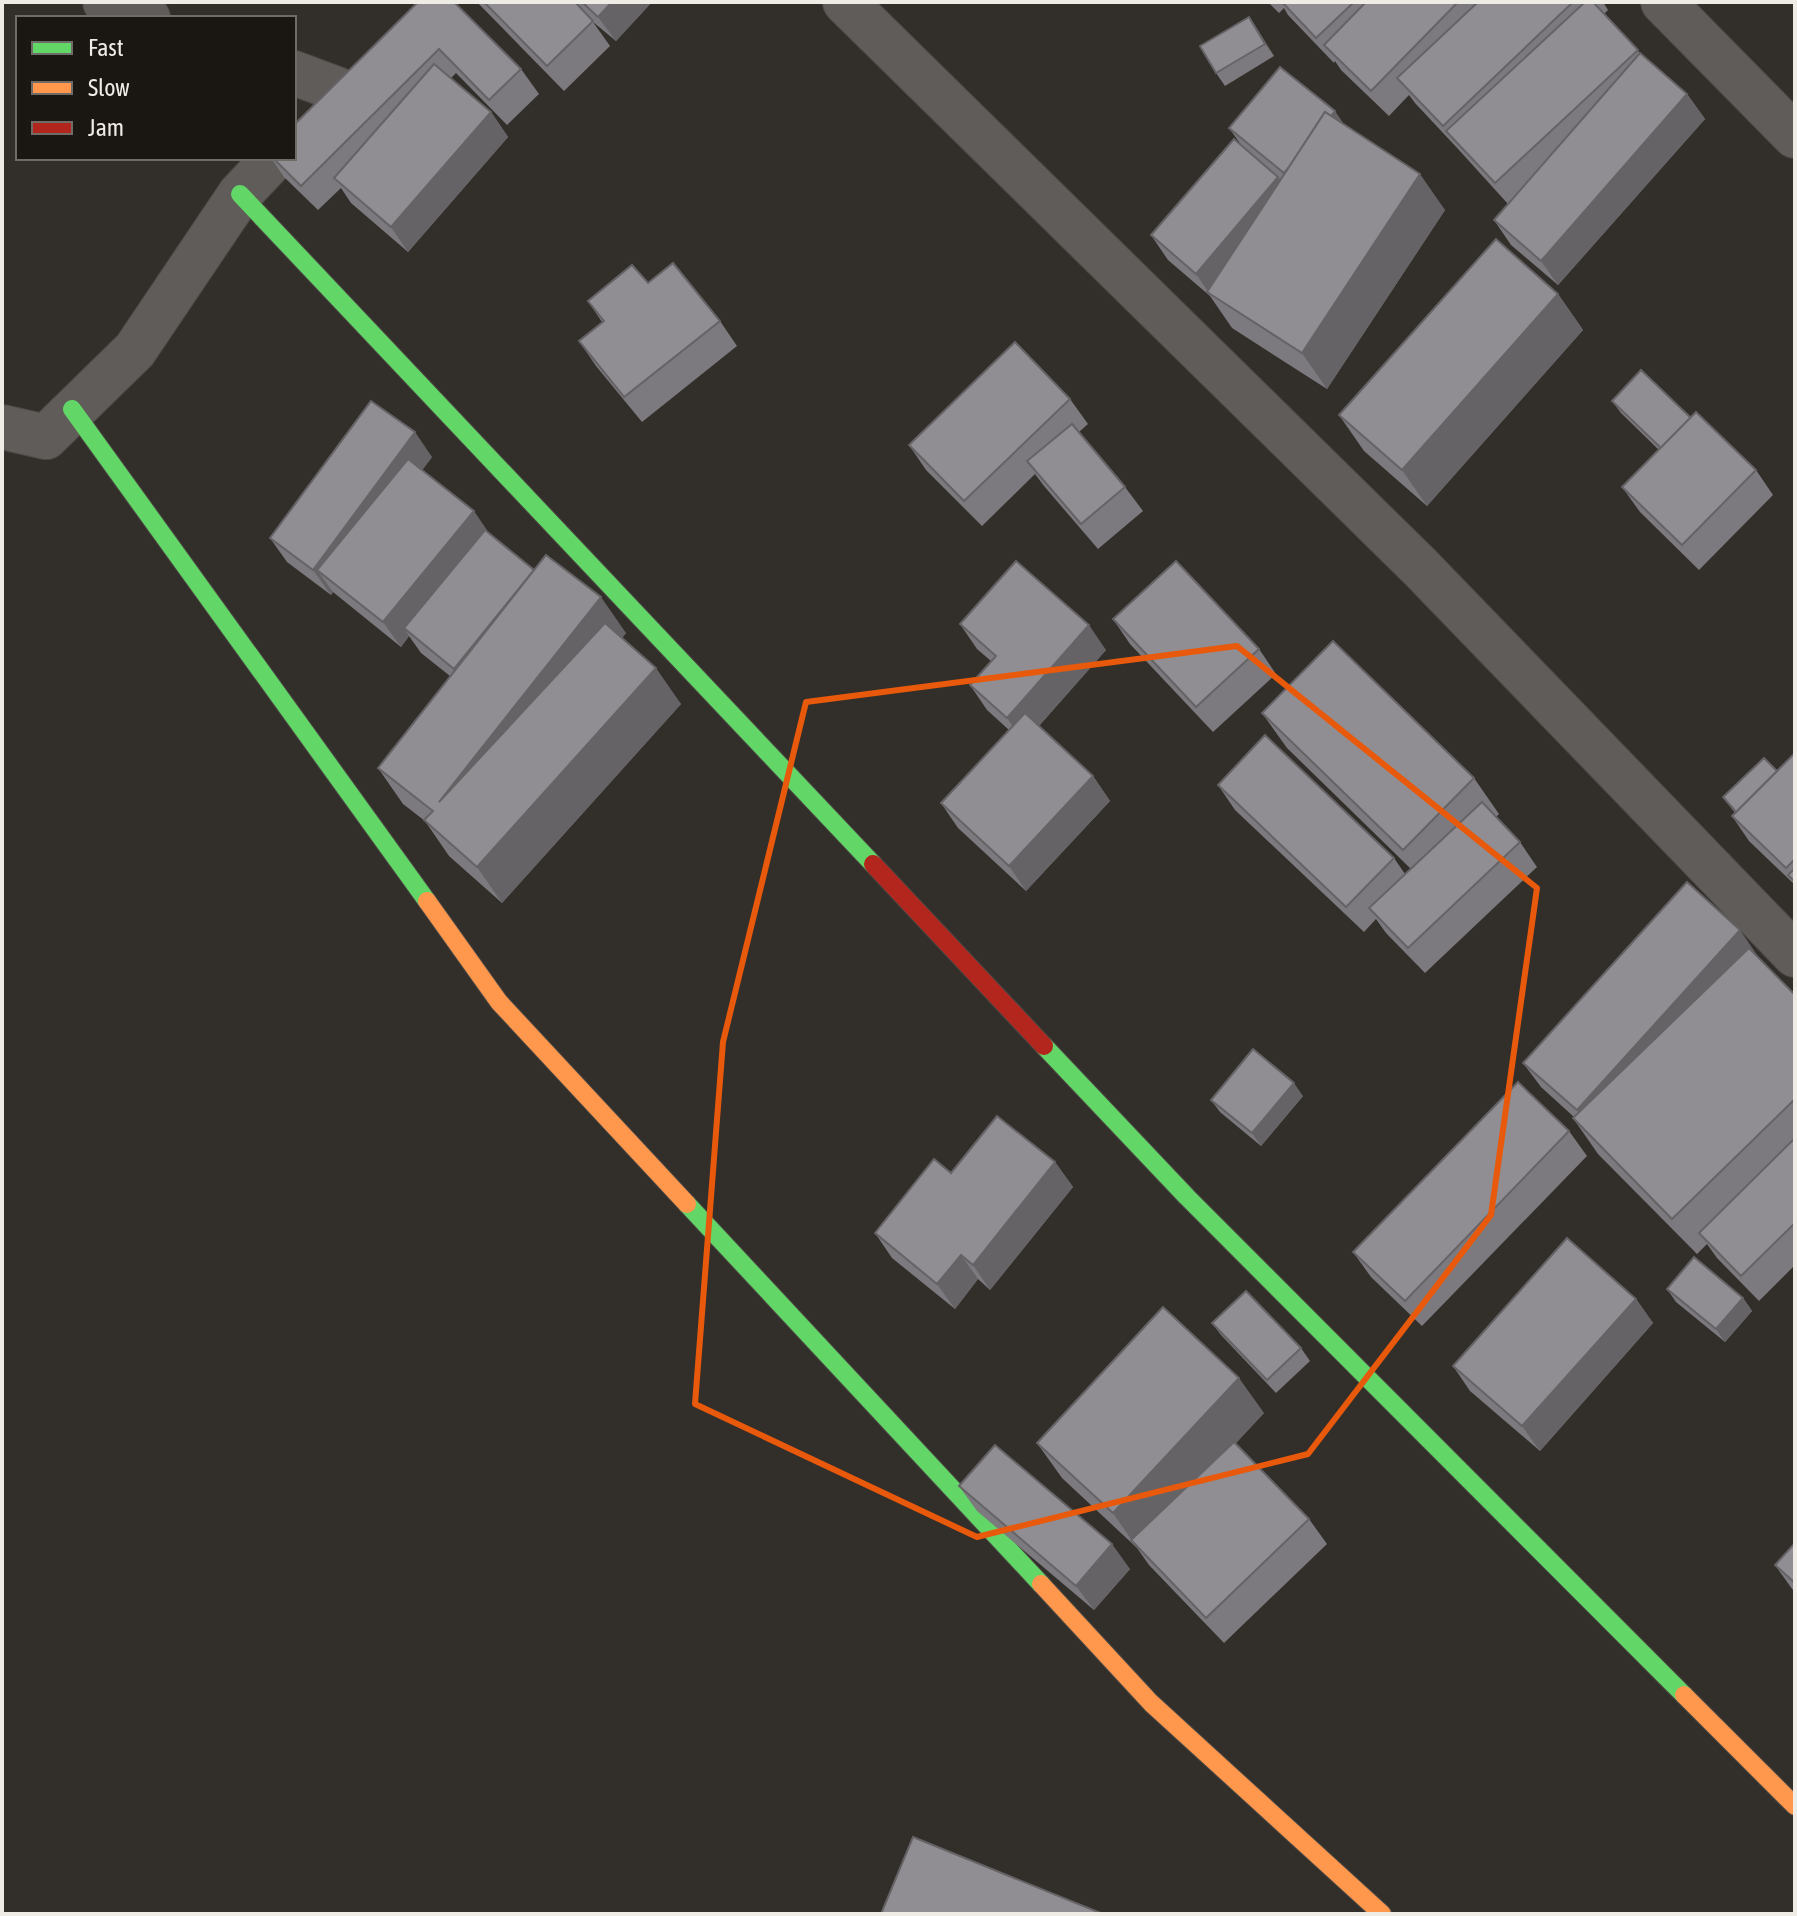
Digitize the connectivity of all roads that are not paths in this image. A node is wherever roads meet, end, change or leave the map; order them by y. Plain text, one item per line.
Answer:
1 (105, 2) edge
2 (845, 2) edge
3 (1663, 2) edge
4 (143, 16) edge
5 (368, 57) edge
6 (296, 74) edge
7 (337, 89) junction
8 (296, 134) edge
9 (1795, 136) edge
10 (272, 160) edge
11 (240, 194) junction
12 (72, 409) junction
13 (2, 427) edge
14 (1795, 955) edge
15 (1795, 1806) edge
16 (1382, 1914) edge

1 - 4 street
2 - 14 street
3 - 9 street
5 - 7 street
6 - 7 street
7 - 8 street
10 - 11 street
11 - 12 street
11 - 15 street
12 - 13 street
12 - 16 street

